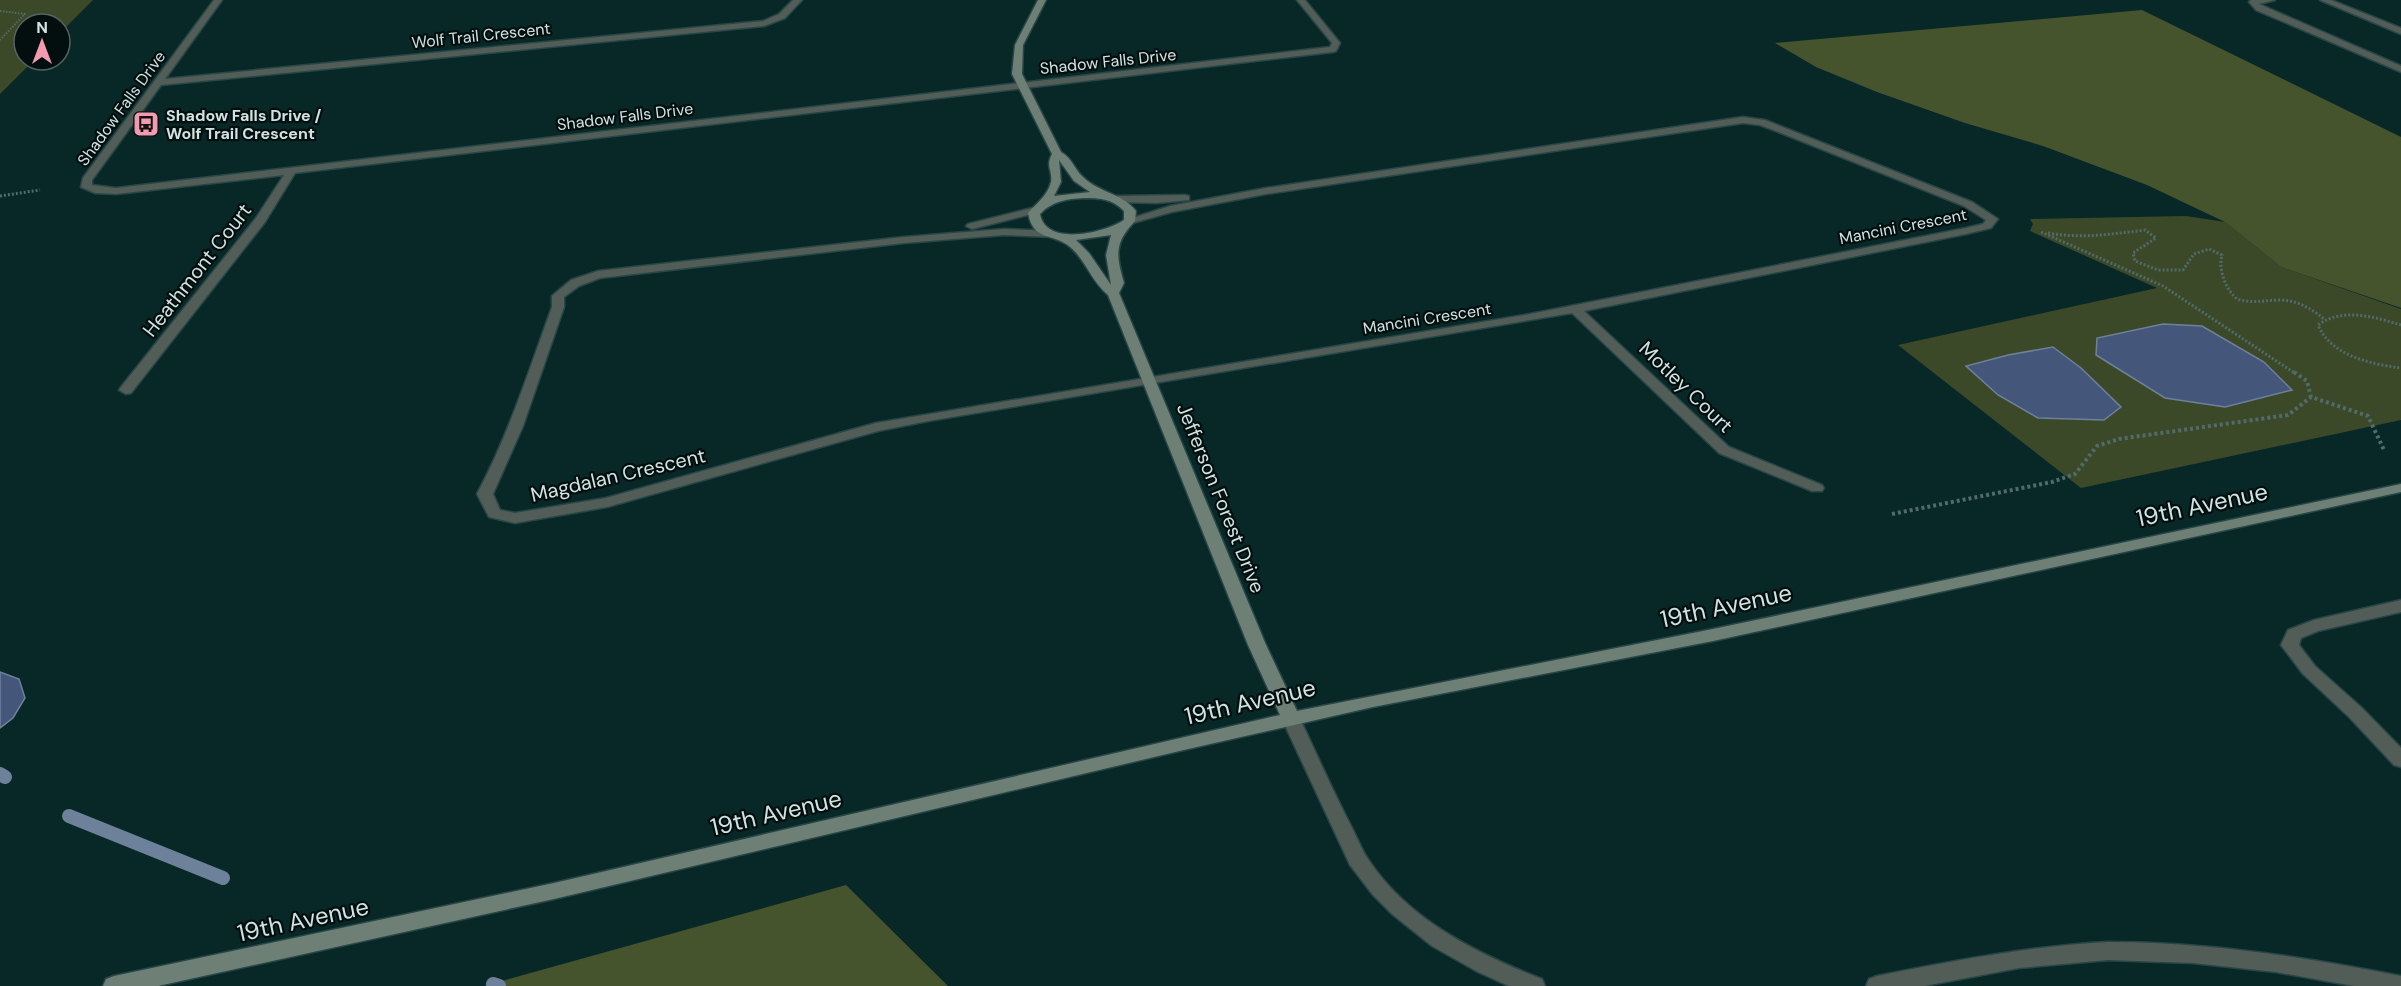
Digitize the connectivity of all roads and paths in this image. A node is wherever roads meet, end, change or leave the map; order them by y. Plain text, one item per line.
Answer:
1 (218, 0) edge
2 (798, 0) edge
3 (1042, 0) edge
4 (1301, 0) edge
5 (2271, 0) edge
6 (2324, 0) edge
7 (0, 11) edge
8 (2401, 31) edge
9 (0, 40) edge
10 (2401, 69) edge
11 (159, 82) junction
12 (1022, 86) junction
13 (1057, 154) junction
14 (292, 170) junction
15 (40, 190) dead end
16 (1266, 191) junction
17 (0, 196) edge
18 (1110, 198) junction
19 (1041, 207) junction
20 (1124, 225) junction
21 (1058, 235) junction
22 (904, 240) junction
23 (1113, 293) junction
24 (1575, 309) junction
25 (2324, 318) junction
26 (2401, 325) edge
27 (2401, 368) edge
28 (1149, 381) junction
29 (126, 390) dead end
30 (2311, 397) junction
31 (2384, 450) dead end
32 (1816, 488) dead end
33 (2401, 488) edge
34 (1892, 514) dead end
35 (2401, 606) edge
36 (1291, 719) junction
37 (2401, 760) edge
38 (114, 986) edge
39 (1534, 986) edge
40 (1877, 986) edge
41 (2401, 986) edge

1 - 11 street, Shadow Falls Drive
2 - 11 street, Wolf Trail Crescent
3 - 12 street
4 - 12 street, Shadow Falls Drive
5 - 10 street
6 - 8 street
7 - 9 path
11 - 14 street, Shadow Falls Drive
12 - 13 street
12 - 14 street, Shadow Falls Drive
13 - 18 street
13 - 19 street
14 - 29 street, Heathmont Court
15 - 17 path
16 - 18 street, Mancini Crescent
16 - 20 street, Mancini Crescent
16 - 24 street, Mancini Crescent
18 - 19 street
18 - 20 street
19 - 21 street, Jefferson Forest Drive
19 - 22 street, Magdalan Crescent
20 - 21 street
20 - 23 street, Jefferson Forest Drive
21 - 22 street, Magdalan Crescent
21 - 23 street, Jefferson Forest Drive
22 - 28 street, Magdalan Crescent
23 - 28 street, Jefferson Forest Drive
24 - 28 street, Mancini Crescent
24 - 32 street, Motley Court
25 - 26 path
25 - 27 path
25 - 30 path
28 - 36 street, Jefferson Forest Drive
30 - 31 path
30 - 34 path
33 - 36 street, 19th Avenue
35 - 37 street
36 - 38 street, 19th Avenue
36 - 39 street
40 - 41 street

